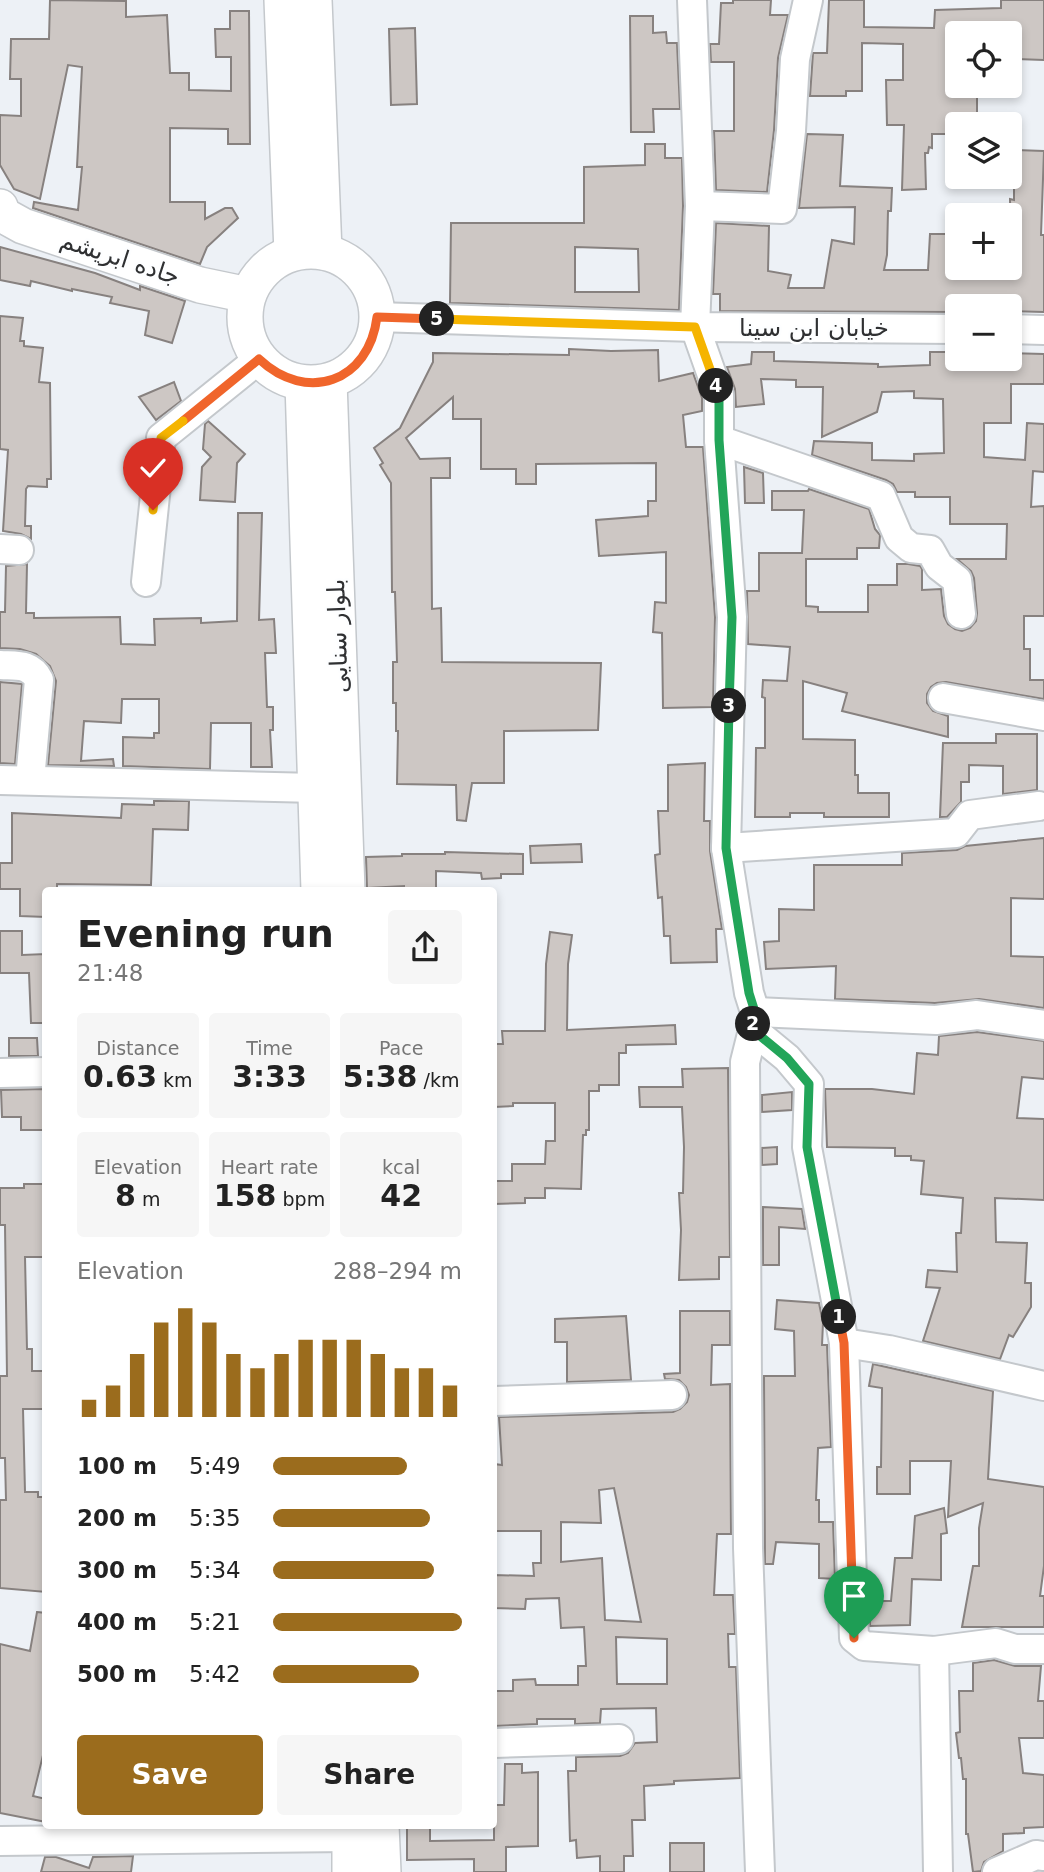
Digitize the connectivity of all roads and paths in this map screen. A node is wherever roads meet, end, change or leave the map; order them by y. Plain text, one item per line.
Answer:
1 (282, 0) edge
2 (314, 0) edge
3 (692, 0) edge
4 (808, 0) edge
5 (700, 206) junction
6 (1, 213) edge
7 (308, 253) junction
8 (248, 295) junction
9 (377, 317) junction
10 (695, 327) junction
11 (945, 329) edge
12 (1022, 329) edge
13 (1044, 330) edge
14 (259, 359) junction
15 (316, 382) junction
16 (719, 440) junction
17 (146, 582) dead end
18 (961, 614) dead end
19 (0, 665) edge
20 (943, 698) dead end
21 (1044, 716) edge
22 (0, 780) edge
23 (30, 780) junction
24 (316, 788) junction
25 (1039, 806) dead end
26 (726, 848) junction
27 (319, 887) edge
28 (347, 887) edge
29 (754, 1021) junction
30 (1044, 1025) edge
31 (42, 1072) edge
32 (0, 1073) edge
33 (844, 1343) junction
34 (1044, 1386) edge
35 (672, 1395) dead end
36 (497, 1401) edge
37 (1044, 1649) edge
38 (934, 1651) junction
39 (620, 1739) dead end
40 (497, 1743) edge
41 (338, 1829) edge
42 (366, 1829) edge
43 (366, 1829) edge
44 (0, 1841) edge
45 (1044, 1856) edge
46 (350, 1872) edge
47 (383, 1872) edge
48 (760, 1872) edge
49 (938, 1872) edge
50 (998, 1872) edge

1 - 7 main road
2 - 7 main road
3 - 5 street
4 - 5 street
5 - 10 street
6 - 8 main road, جاده ابریشم
7 - 8 main road
7 - 9 main road
8 - 14 main road
9 - 10 street, خیابان ابن سینا
9 - 15 main road
10 - 11 street, خیابان ابن سینا
10 - 16 street
12 - 13 street
14 - 15 main road
14 - 17 street
15 - 24 main road, بلوار سنایی
15 - 28 main road, بلوار سنایی
16 - 18 street
16 - 26 street
19 - 23 street
20 - 21 street
22 - 23 street
23 - 24 street
24 - 27 main road, بلوار سنایی
25 - 26 street
26 - 29 street
29 - 30 street
29 - 33 street
29 - 48 street
31 - 32 street
33 - 34 street
33 - 38 street
35 - 36 street
37 - 38 street
38 - 49 street
39 - 40 street
41 - 44 street
42 - 46 main road
43 - 47 main road
45 - 50 street

